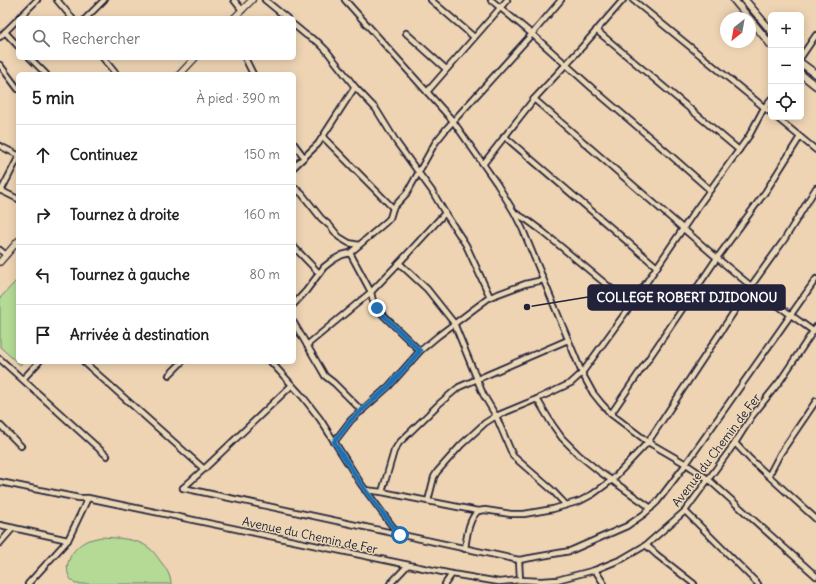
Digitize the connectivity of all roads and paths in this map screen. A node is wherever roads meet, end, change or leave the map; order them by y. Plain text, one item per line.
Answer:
1 (37, 0) edge
2 (57, 0) edge
3 (104, 0) edge
4 (234, 0) edge
5 (252, 0) edge
6 (265, 0) edge
7 (345, 0) edge
8 (431, 0) edge
9 (491, 0) edge
10 (507, 0) edge
11 (561, 0) edge
12 (623, 0) edge
13 (633, 0) edge
14 (734, 0) edge
15 (745, 0) edge
16 (500, 7) junction
17 (242, 10) junction
18 (744, 12) edge
19 (22, 16) edge
20 (70, 16) edge
21 (88, 16) edge
22 (236, 16) edge
23 (285, 16) edge
24 (16, 22) edge
25 (756, 26) edge
26 (296, 27) edge
27 (768, 28) edge
28 (596, 30) junction
29 (5, 32) junction
30 (406, 33) dead end
31 (532, 34) junction
32 (816, 35) edge
33 (0, 37) edge
34 (474, 37) junction
35 (768, 41) edge
36 (16, 44) edge
37 (804, 53) edge
38 (32, 60) edge
39 (105, 60) edge
40 (193, 60) edge
41 (246, 60) edge
42 (566, 64) junction
43 (0, 65) edge
44 (804, 65) edge
45 (446, 70) junction
46 (44, 72) edge
47 (114, 72) edge
48 (182, 72) edge
49 (252, 72) edge
50 (816, 74) edge
51 (804, 76) edge
52 (16, 86) edge
53 (816, 86) edge
54 (355, 87) junction
55 (427, 92) junction
56 (534, 99) junction
57 (768, 103) edge
58 (764, 108) junction
59 (768, 111) edge
60 (780, 120) edge
61 (454, 121) junction
62 (504, 136) junction
63 (800, 137) junction
64 (323, 138) junction
65 (0, 146) edge
66 (296, 147) edge
67 (739, 150) junction
68 (816, 150) edge
69 (16, 156) edge
70 (304, 157) junction
71 (16, 161) edge
72 (484, 163) junction
73 (296, 165) edge
74 (418, 173) junction
75 (816, 188) edge
76 (296, 189) edge
77 (0, 190) edge
78 (710, 190) junction
79 (16, 198) edge
80 (393, 208) junction
81 (514, 212) junction
82 (444, 213) junction
83 (683, 229) junction
84 (16, 243) edge
85 (359, 245) junction
86 (296, 249) edge
87 (0, 250) edge
88 (350, 253) junction
89 (6, 255) junction
90 (717, 258) junction
91 (0, 262) edge
92 (400, 263) junction
93 (657, 267) junction
94 (319, 273) junction
95 (816, 279) edge
96 (543, 280) junction
97 (751, 286) junction
98 (371, 292) junction
99 (490, 297) junction
100 (296, 302) edge
101 (631, 305) junction
102 (791, 315) junction
103 (454, 323) junction
104 (296, 326) edge
105 (815, 330) edge
106 (568, 340) junction
107 (307, 345) junction
108 (420, 351) junction
109 (0, 359) edge
110 (37, 364) edge
111 (86, 364) edge
112 (180, 364) edge
113 (273, 364) edge
114 (582, 373) junction
115 (170, 375) dead end
116 (477, 378) junction
117 (23, 379) junction
118 (292, 385) junction
119 (537, 399) junction
120 (816, 401) edge
121 (362, 411) junction
122 (611, 414) junction
123 (496, 416) junction
124 (0, 425) edge
125 (334, 442) junction
126 (648, 442) junction
127 (734, 443) junction
128 (21, 446) dead end
129 (107, 456) dead end
130 (686, 464) junction
131 (204, 469) junction
132 (769, 476) junction
133 (708, 479) junction
134 (612, 480) junction
135 (0, 482) edge
136 (365, 490) junction
137 (382, 492) junction
138 (88, 498) junction
139 (428, 501) junction
140 (566, 505) junction
141 (651, 508) junction
142 (478, 511) junction
143 (685, 511) junction
144 (816, 519) edge
145 (0, 525) edge
146 (14, 528) junction
147 (400, 535) junction
148 (68, 540) junction
149 (0, 543) edge
150 (646, 545) junction
151 (465, 549) junction
152 (519, 560) junction
153 (408, 565) junction
154 (595, 570) junction
155 (452, 574) junction
156 (816, 576) edge
157 (520, 580) junction
158 (558, 582) edge
159 (499, 583) edge
160 (28, 584) edge
161 (390, 584) edge
162 (445, 584) edge
163 (604, 584) edge
164 (694, 584) edge
165 (758, 584) edge

1 - 19 street
2 - 20 street
3 - 21 street
4 - 17 street
5 - 17 street
6 - 23 street
7 - 55 street
8 - 34 street
9 - 16 street
10 - 16 street
11 - 31 street
12 - 28 street
13 - 58 street
14 - 18 main road
15 - 27 main road
16 - 31 street
16 - 34 street
17 - 22 street
24 - 29 street
25 - 35 main road
26 - 54 street
28 - 42 street
28 - 67 street
29 - 33 street
29 - 36 street
30 - 45 street
31 - 42 street
31 - 61 street
32 - 37 street
34 - 45 street
38 - 46 street
39 - 47 street
40 - 48 street
41 - 49 street
42 - 56 street
42 - 78 street
43 - 52 street
44 - 50 main road
45 - 55 street
51 - 53 main road
54 - 64 street
54 - 74 street
55 - 61 street
56 - 62 street
56 - 83 street
57 - 58 street
58 - 59 street
58 - 67 street
60 - 63 street
61 - 72 street
61 - 74 street
62 - 72 street
62 - 93 street
63 - 68 street
63 - 90 street
64 - 70 street
64 - 80 street
65 - 69 street
66 - 70 street
67 - 78 street
70 - 73 street
71 - 77 street
72 - 81 street
74 - 80 street
74 - 82 street
75 - 97 street
76 - 85 street
77 - 79 street
78 - 83 street
80 - 85 street
81 - 96 street
81 - 101 street
82 - 92 street
82 - 99 street
83 - 90 street
83 - 93 street
84 - 89 street
85 - 88 street
86 - 94 street
87 - 89 street
88 - 94 street
88 - 98 street
89 - 91 street
90 - 97 street
90 - 122 street
92 - 98 street
92 - 103 street
93 - 101 street
94 - 100 street
95 - 102 street, Avenue du Chemin de Fer
96 - 99 street
96 - 106 street
97 - 102 street
97 - 126 street
98 - 107 street
98 - 108 street
99 - 103 street
101 - 114 street
102 - 105 street
102 - 130 street, Avenue du Chemin de Fer
103 - 108 street
103 - 116 street
104 - 107 street
105 - 127 street, Avenue du Chemin de Fer
106 - 114 street
106 - 116 street
107 - 121 street
108 - 121 street
109 - 117 street
110 - 117 street
111 - 131 street
112 - 115 street
113 - 118 street
114 - 119 street
114 - 122 street
116 - 123 street
116 - 137 street
117 - 129 street
118 - 125 street
118 - 131 street
119 - 123 street
119 - 134 street
120 - 132 street
121 - 125 street
122 - 126 street
123 - 139 street
123 - 140 street
124 - 128 street
125 - 136 street
126 - 130 street
126 - 134 street
127 - 132 street
127 - 133 street, Avenue du Chemin de Fer
130 - 133 street
130 - 141 street, Avenue du Chemin de Fer
131 - 147 street, Avenue du Chemin de Fer
132 - 144 street
133 - 143 street, Avenue du Chemin de Fer
133 - 156 street
134 - 140 street
134 - 141 street
135 - 138 street, Avenue du Chemin de Fer
136 - 137 street
136 - 147 street
137 - 139 street
138 - 148 street
138 - 153 street, Avenue du Chemin de Fer
139 - 142 street
140 - 142 street
141 - 152 street, Avenue du Chemin de Fer
142 - 151 street
143 - 150 street, Avenue du Chemin de Fer
143 - 165 street
145 - 146 street
146 - 148 street
146 - 149 street
147 - 151 street, Avenue du Chemin de Fer
148 - 160 street
150 - 154 street, Avenue du Chemin de Fer
150 - 164 street
151 - 152 street, Avenue du Chemin de Fer
152 - 157 street
153 - 155 street, Avenue du Chemin de Fer
153 - 161 street
154 - 158 street, Avenue du Chemin de Fer
154 - 163 street
155 - 159 street, Avenue du Chemin de Fer
155 - 162 street
157 - 158 street, Avenue du Chemin de Fer
157 - 159 street, Avenue du Chemin de Fer

